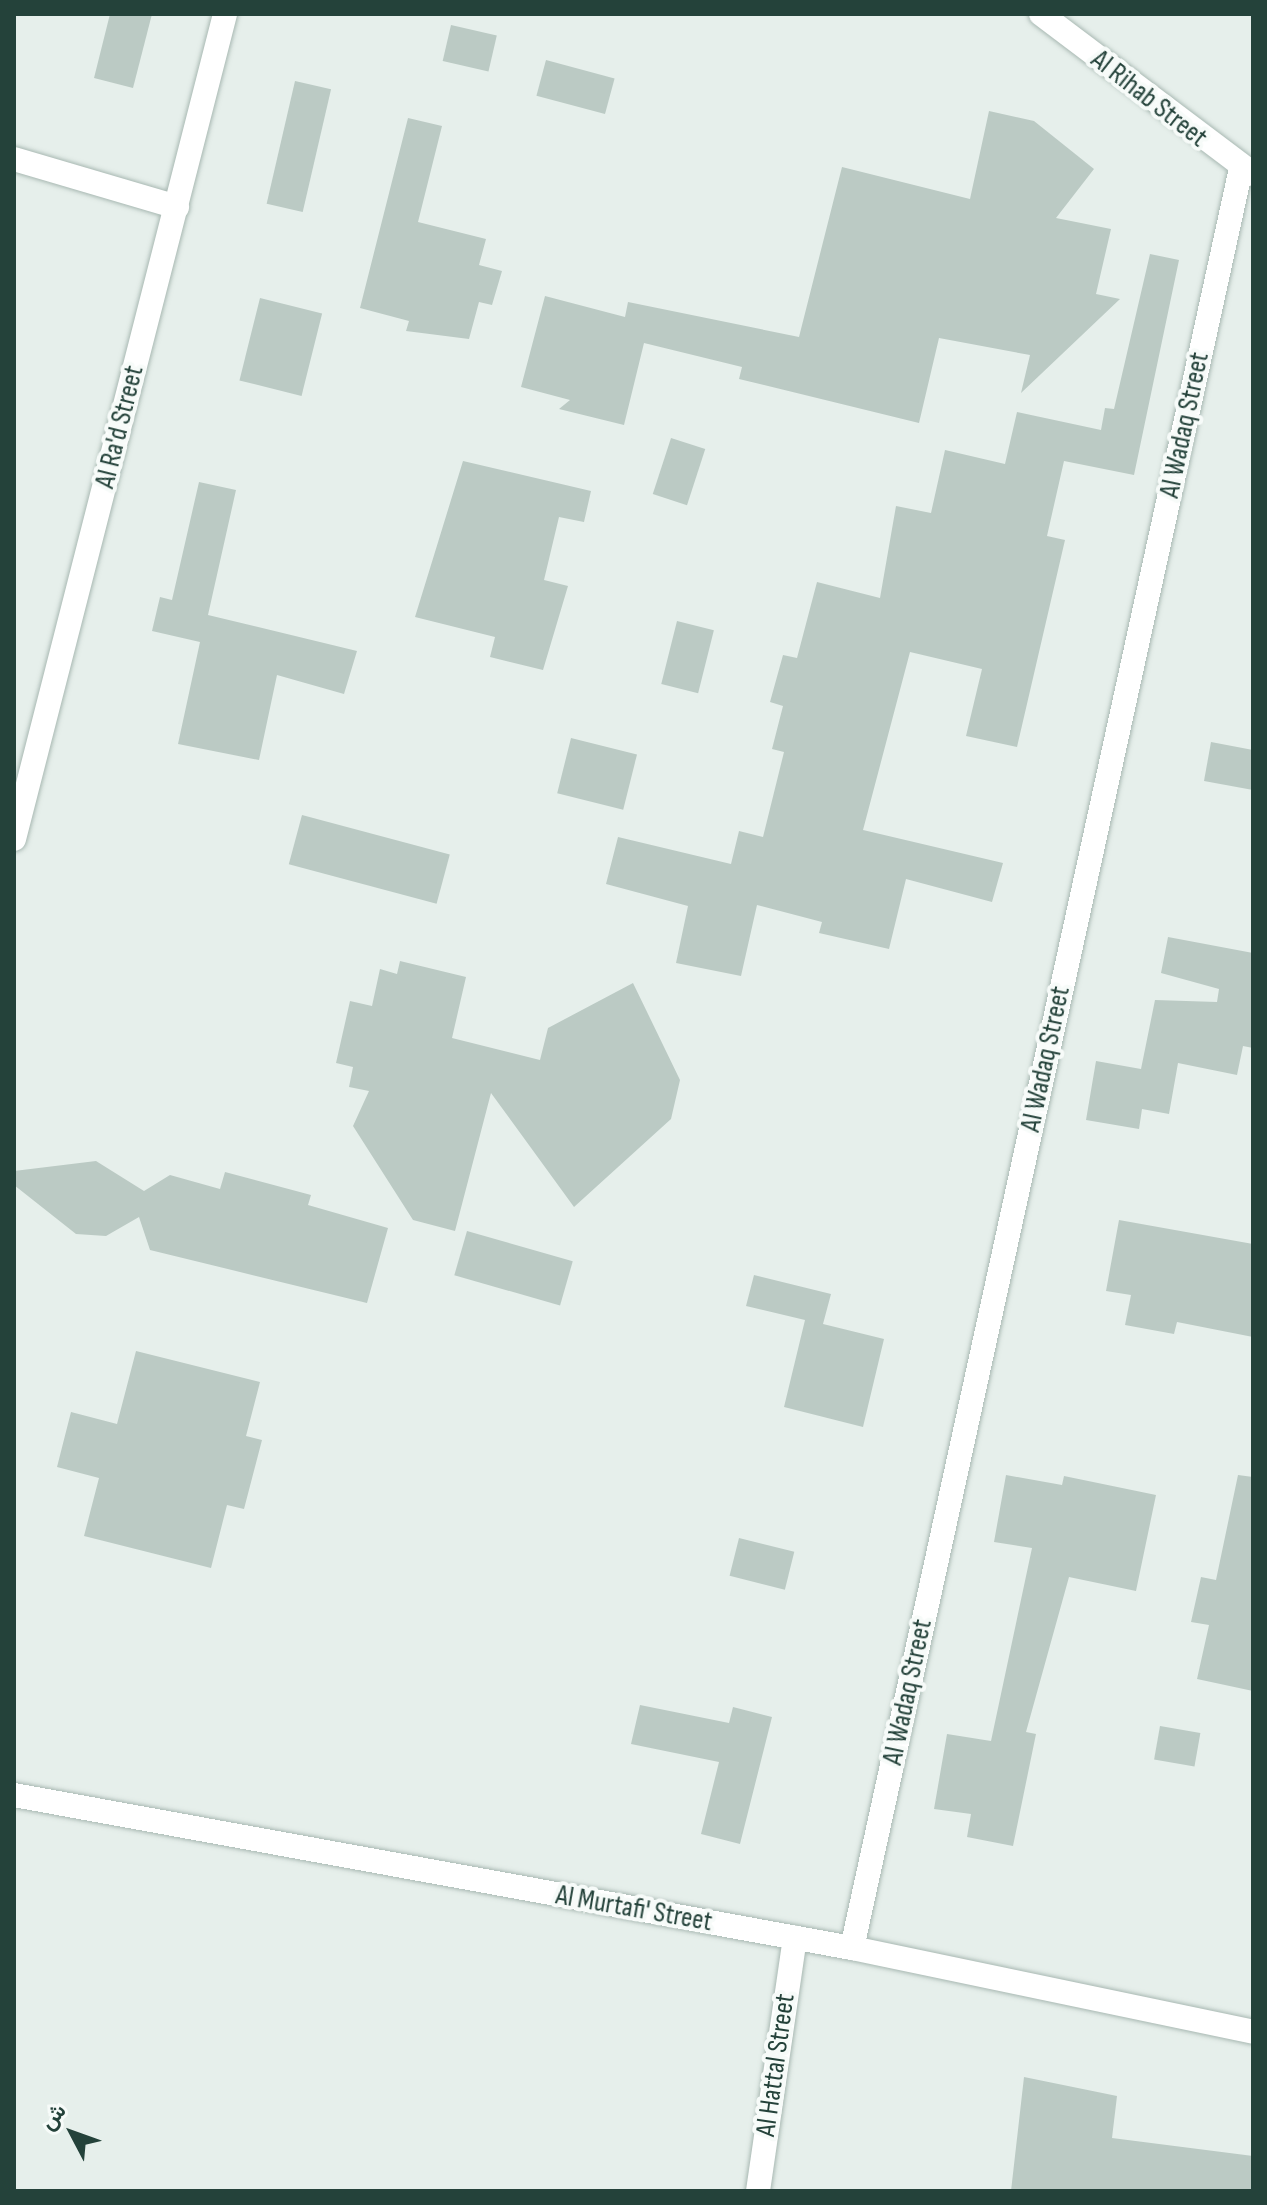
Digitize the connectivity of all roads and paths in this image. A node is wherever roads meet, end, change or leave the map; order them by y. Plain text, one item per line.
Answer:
1 (225, 14) edge
2 (1046, 16) edge
3 (14, 159) edge
4 (1247, 172) edge
5 (177, 207) junction
6 (14, 839) edge
7 (14, 1795) edge
8 (795, 1938) junction
9 (852, 1948) junction
10 (1253, 2032) edge
11 (758, 2191) edge

1 - 5 street, Al Ra'd Street
2 - 4 street, Al Rihab Street
3 - 5 street
4 - 9 street, Al Wadaq Street
5 - 6 street, Al Ra'd Street
7 - 8 street, Al Murtafi' Street
8 - 9 street, Al Murtafi' Street
8 - 11 street, Al Hattal Street
9 - 10 street, Al Murtafi' Street

